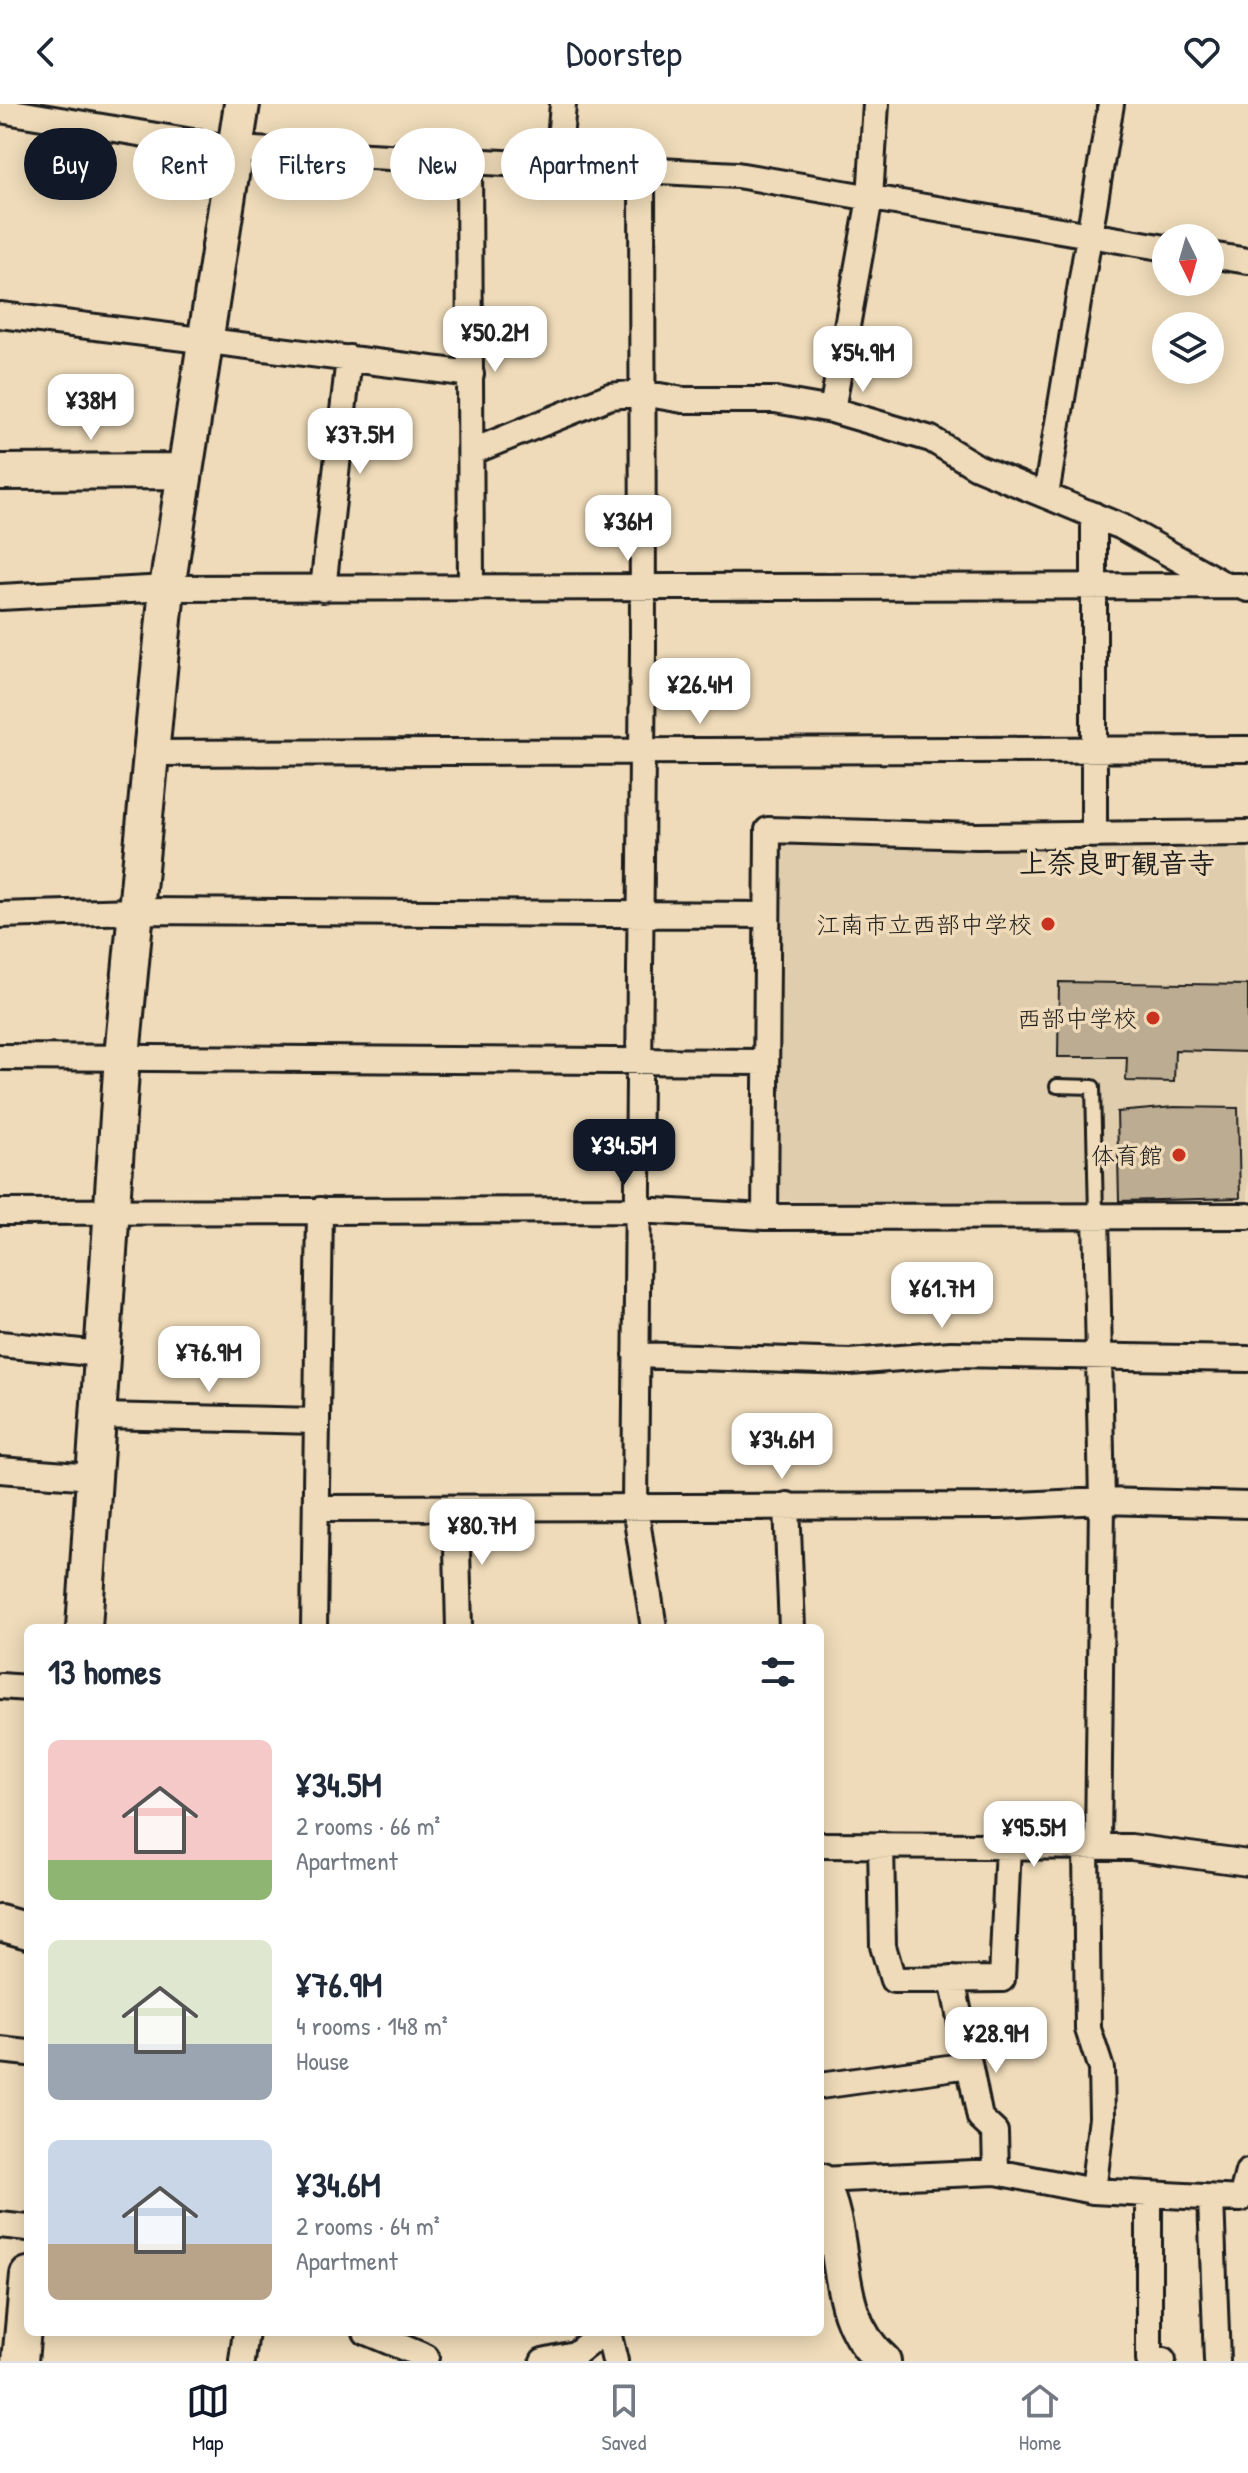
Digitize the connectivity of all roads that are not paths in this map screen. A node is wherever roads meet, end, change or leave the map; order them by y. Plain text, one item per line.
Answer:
1 (242, 104) edge
2 (563, 104) edge
3 (876, 104) edge
4 (1111, 104) edge
5 (0, 110) edge
6 (561, 128) edge
7 (133, 132) edge
8 (235, 149) joint
9 (390, 156) edge
10 (667, 170) edge
11 (870, 198) junction
12 (227, 200) edge
13 (469, 200) edge
14 (642, 200) edge
15 (1090, 235) junction
16 (1152, 246) edge
17 (1224, 257) edge
18 (1248, 261) edge
19 (0, 315) edge
20 (204, 340) junction
21 (349, 358) junction
22 (471, 374) junction
23 (642, 393) junction
24 (832, 410) junction
25 (471, 452) junction
26 (183, 471) junction
27 (0, 472) edge
28 (1046, 495) junction
29 (1094, 515) junction
30 (643, 587) junction
31 (167, 588) junction
32 (471, 588) junction
33 (1091, 588) junction
34 (1238, 588) edge
35 (323, 589) junction
36 (0, 597) edge
37 (1096, 749) junction
38 (1248, 749) edge
39 (642, 751) junction
40 (152, 753) junction
41 (1094, 833) junction
42 (1248, 833) edge
43 (135, 911) junction
44 (0, 915) edge
45 (639, 915) junction
46 (767, 915) junction
47 (122, 1056) junction
48 (0, 1057) edge
49 (638, 1061) junction
50 (765, 1062) junction
51 (1057, 1086) dead end
52 (110, 1210) junction
53 (320, 1210) junction
54 (637, 1210) junction
55 (0, 1212) edge
56 (1096, 1214) junction
57 (1248, 1216) edge
58 (765, 1217) junction
59 (0, 1344) edge
60 (101, 1354) junction
61 (636, 1355) junction
62 (1100, 1358) junction
63 (1248, 1359) edge
64 (99, 1416) junction
65 (317, 1421) junction
66 (0, 1470) edge
67 (93, 1477) junction
68 (1102, 1501) junction
69 (787, 1505) junction
70 (1248, 1505) edge
71 (316, 1508) junction
72 (456, 1508) junction
73 (635, 1508) junction
74 (84, 1624) edge
75 (314, 1624) edge
76 (459, 1624) edge
77 (653, 1624) edge
78 (792, 1624) edge
79 (0, 1686) edge
80 (24, 1688) edge
81 (824, 1845) edge
82 (881, 1845) junction
83 (1008, 1846) junction
84 (1092, 1846) junction
85 (1248, 1863) edge
86 (0, 1923) edge
87 (24, 1930) edge
88 (952, 1979) junction
89 (0, 2050) edge
90 (24, 2053) edge
91 (969, 2065) junction
92 (824, 2085) edge
93 (996, 2172) junction
94 (1248, 2172) edge
95 (824, 2181) edge
96 (824, 2190) edge
97 (1093, 2191) junction
98 (1149, 2194) junction
99 (1211, 2198) junction
100 (0, 2225) edge
101 (24, 2228) edge
102 (24, 2318) edge
103 (245, 2336) edge
104 (375, 2336) edge
105 (426, 2336) edge
106 (600, 2336) edge
107 (607, 2336) edge
108 (870, 2357) edge
109 (426, 2359) edge
110 (20, 2361) edge
111 (242, 2361) edge
112 (543, 2361) edge
113 (615, 2361) edge
114 (1163, 2361) edge
115 (1217, 2361) edge

1 - 8 street
2 - 6 street
3 - 11 street
4 - 15 street
5 - 7 street
8 - 9 street
10 - 11 street
11 - 15 street
11 - 24 street
12 - 20 street
13 - 22 street
14 - 23 street
15 - 16 street
15 - 28 street
17 - 18 street
19 - 20 street
20 - 21 street
20 - 26 street
21 - 22 street
21 - 35 street
22 - 25 street
23 - 24 street
23 - 25 street
23 - 30 street
24 - 28 street
25 - 32 street
26 - 27 street
26 - 31 street
28 - 29 street
29 - 33 street
29 - 34 street
30 - 32 street
30 - 33 street
30 - 39 street
31 - 35 street
31 - 36 street
31 - 40 street
32 - 35 street
33 - 34 street
33 - 37 street
37 - 38 street
37 - 39 street
37 - 41 street
39 - 40 street
39 - 45 street
40 - 43 street
41 - 42 street
41 - 46 street
43 - 44 street
43 - 45 street
43 - 47 street
45 - 46 street
45 - 49 street
46 - 50 street
47 - 48 street
47 - 49 street
47 - 52 street
49 - 50 street
49 - 54 street
50 - 58 street
51 - 56 lane
52 - 53 street
52 - 55 street
52 - 60 street
53 - 54 street
53 - 65 street
54 - 58 street
54 - 61 street
56 - 57 street
56 - 58 street
56 - 62 street
59 - 60 street
60 - 64 street
61 - 62 street
61 - 73 street
62 - 63 street
62 - 68 street
64 - 65 street
64 - 67 street
65 - 71 street
66 - 67 street
67 - 74 street
68 - 69 street
68 - 70 street
68 - 84 street
69 - 73 street
69 - 78 street
71 - 72 street
71 - 75 street
72 - 73 street
72 - 76 street
73 - 77 street
79 - 80 street
81 - 82 street
82 - 83 street
82 - 88 street
83 - 84 street
83 - 88 street
84 - 85 street
84 - 97 street
86 - 87 street
88 - 91 street
89 - 90 street
91 - 92 street
91 - 93 street
93 - 95 street
93 - 97 street
94 - 99 street
96 - 108 street
97 - 98 street
98 - 99 street
98 - 114 street
99 - 115 street
100 - 101 street
102 - 110 street
103 - 111 street
104 - 109 street
105 - 109 street
106 - 112 street
107 - 113 street

